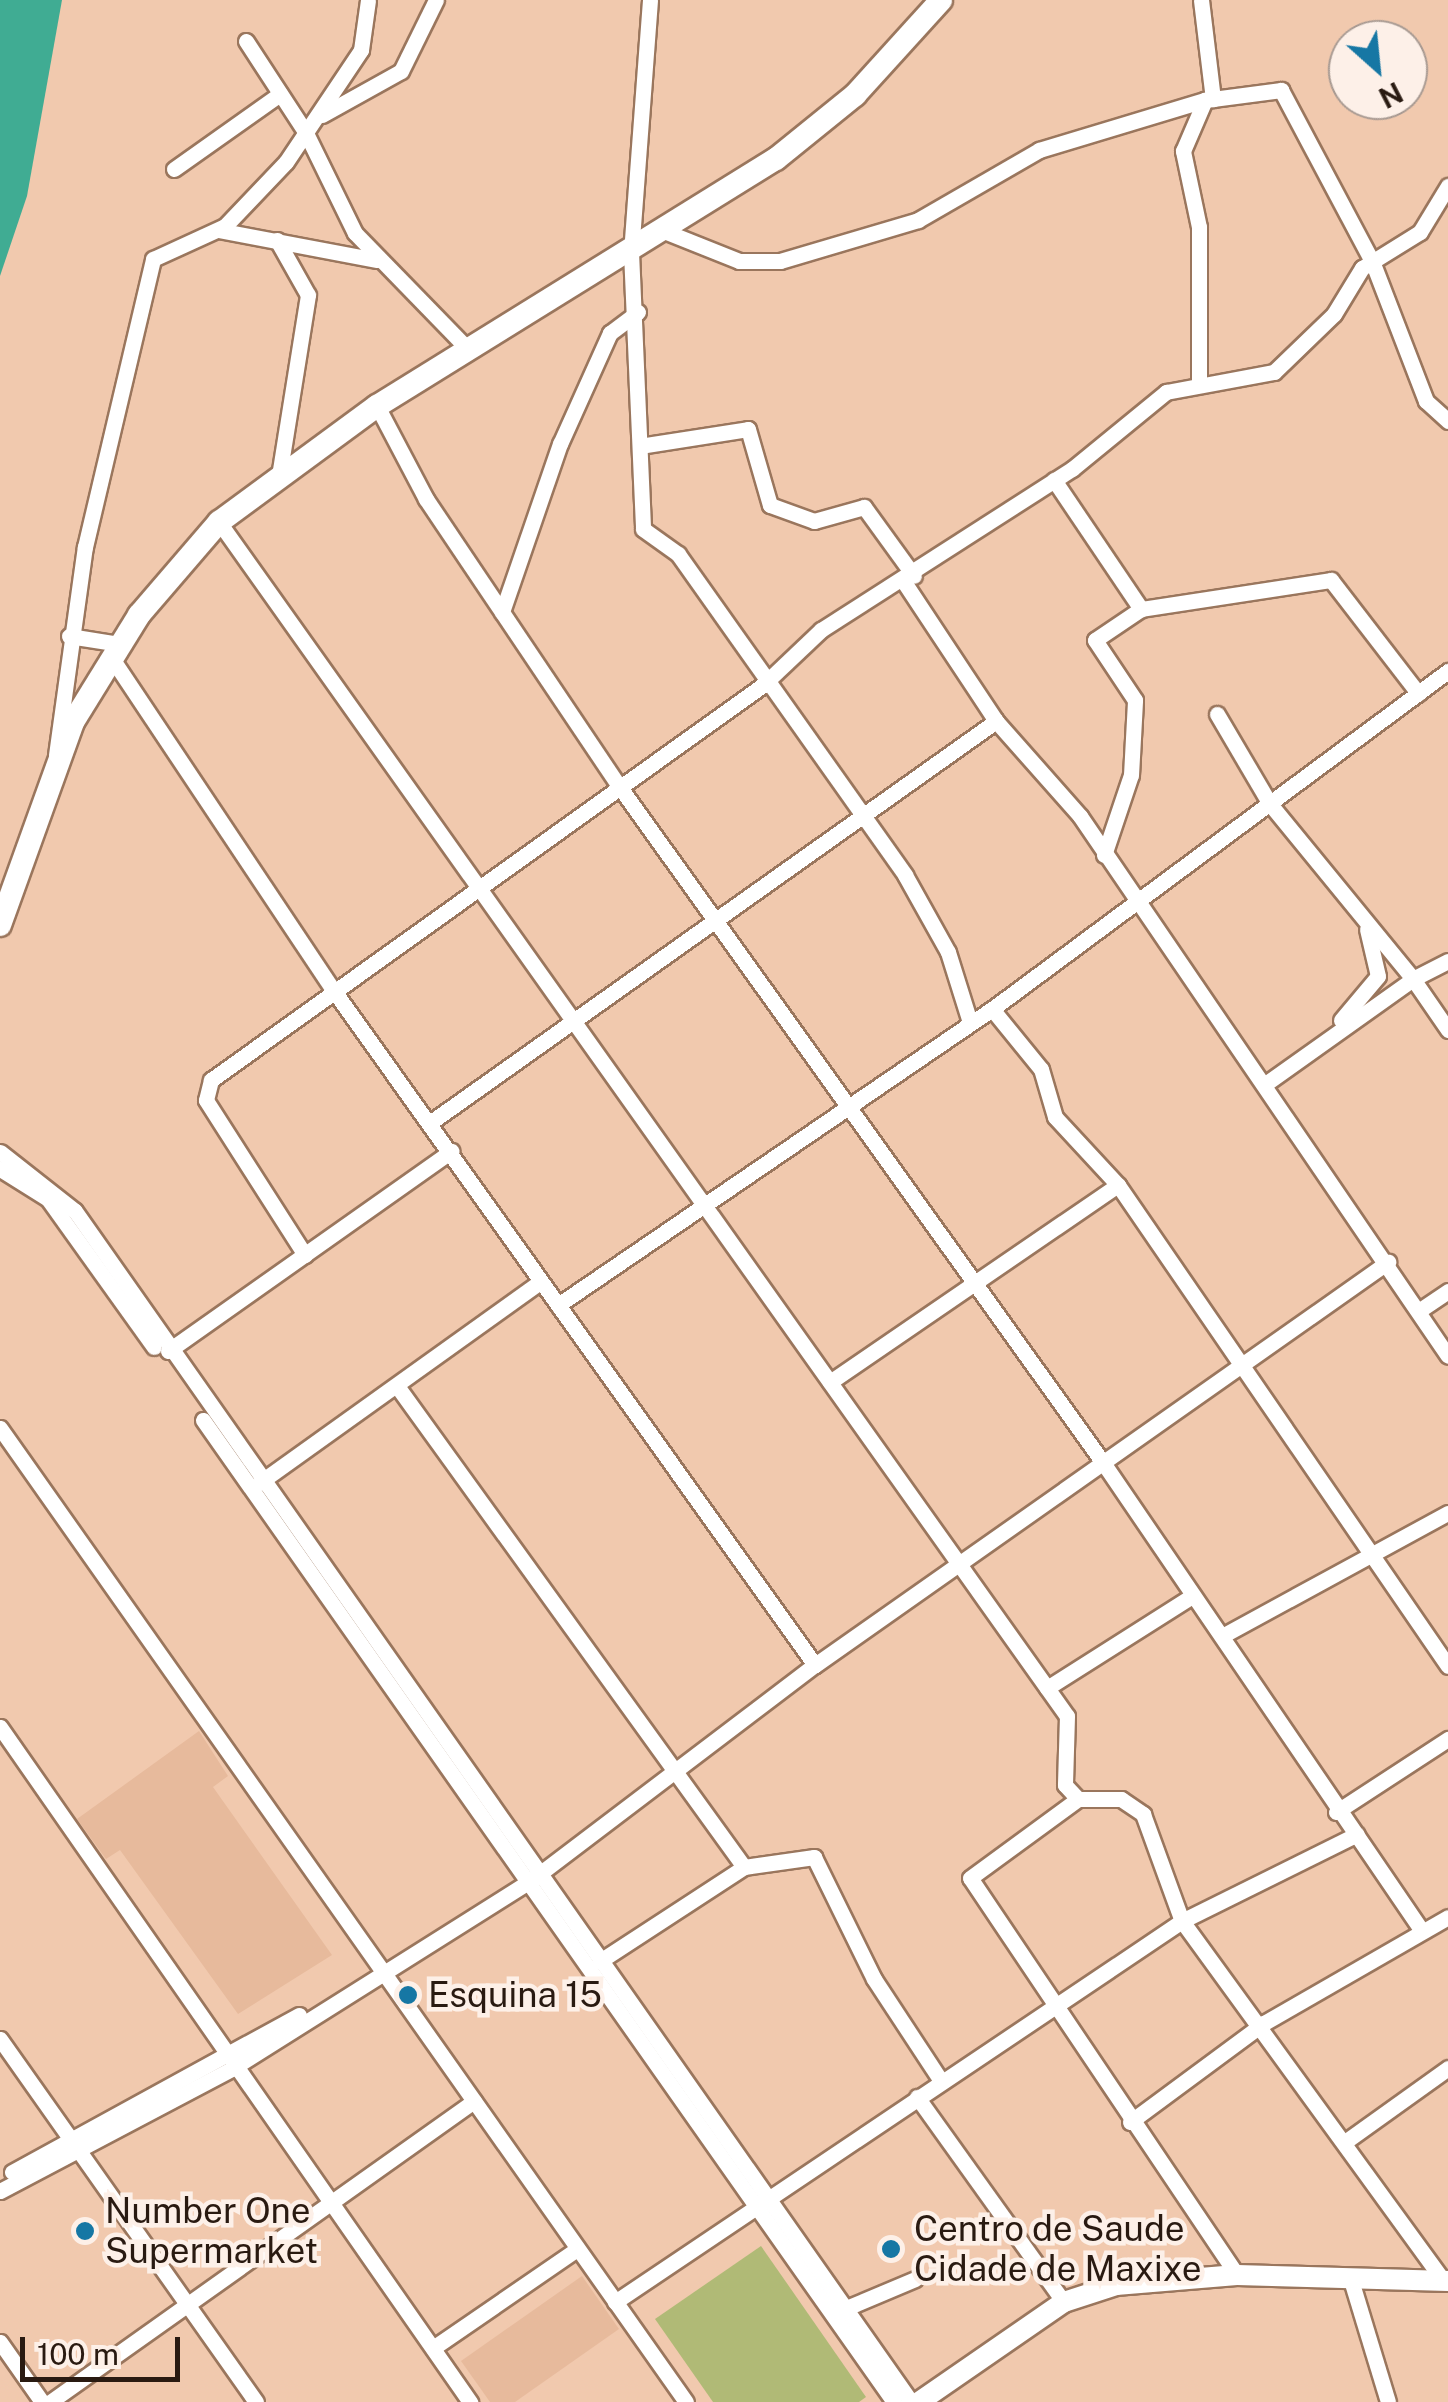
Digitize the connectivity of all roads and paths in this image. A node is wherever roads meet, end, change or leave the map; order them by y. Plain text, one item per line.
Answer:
1 (368, 0) edge
2 (436, 0) edge
3 (650, 0) edge
4 (941, 0) edge
5 (1200, 0) edge
6 (246, 41) dead end
7 (280, 94) junction
8 (1209, 100) junction
9 (322, 115) junction
10 (306, 133) junction
11 (174, 169) dead end
12 (1448, 186) edge
13 (218, 230) junction
14 (664, 231) junction
15 (277, 240) junction
16 (631, 252) junction
17 (377, 260) junction
18 (1372, 260) junction
19 (638, 312) junction
20 (468, 348) junction
21 (1199, 380) junction
22 (377, 406) junction
23 (1448, 420) edge
24 (646, 445) junction
25 (280, 470) junction
26 (1054, 480) junction
27 (218, 522) junction
28 (909, 579) junction
29 (1141, 610) junction
30 (502, 612) junction
31 (69, 636) junction
32 (115, 651) junction
33 (1448, 671) edge
34 (763, 685) junction
35 (1418, 693) junction
36 (1217, 714) dead end
37 (996, 721) junction
38 (56, 755) junction
39 (619, 786) junction
40 (1270, 804) junction
41 (861, 819) junction
42 (1104, 854) junction
43 (477, 888) junction
44 (1136, 904) junction
45 (1356, 908) junction
46 (718, 920) junction
47 (0, 924) edge
48 (1448, 961) edge
49 (1413, 979) junction
50 (334, 991) junction
51 (992, 1008) junction
52 (573, 1019) junction
53 (970, 1022) junction
54 (1448, 1030) edge
55 (1306, 1054) junction
56 (1265, 1084) junction
57 (848, 1104) junction
58 (430, 1122) junction
59 (452, 1151) junction
60 (0, 1152) edge
61 (0, 1169) edge
62 (1118, 1185) junction
63 (707, 1207) junction
64 (305, 1254) junction
65 (1388, 1262) junction
66 (540, 1282) junction
67 (968, 1282) junction
68 (1448, 1292) edge
69 (558, 1305) junction
70 (1420, 1310) junction
71 (168, 1350) junction
72 (1448, 1356) edge
73 (1244, 1364) junction
74 (830, 1382) junction
75 (396, 1386) junction
76 (0, 1428) edge
77 (1104, 1464) junction
78 (259, 1483) junction
79 (1448, 1513) edge
80 (1374, 1559) junction
81 (958, 1564) junction
82 (1192, 1596) junction
83 (1222, 1636) junction
84 (815, 1664) junction
85 (1448, 1666) edge
86 (1047, 1688) junction
87 (0, 1727) edge
88 (1448, 1739) edge
89 (674, 1770) junction
90 (1078, 1799) junction
91 (1336, 1812) junction
92 (1357, 1834) junction
93 (744, 1866) junction
94 (536, 1872) junction
95 (1448, 1917) edge
96 (1182, 1921) junction
97 (1422, 1931) junction
98 (600, 1962) junction
99 (384, 1969) junction
100 (1050, 2010) junction
101 (1264, 2023) junction
102 (0, 2039) edge
103 (231, 2062) junction
104 (1448, 2068) edge
105 (942, 2081) junction
106 (917, 2097) junction
107 (474, 2101) junction
108 (1130, 2122) junction
109 (1349, 2139) junction
110 (74, 2145) junction
111 (0, 2179) edge
112 (0, 2191) edge
113 (332, 2204) junction
114 (763, 2206) junction
115 (577, 2249) junction
116 (1237, 2275) junction
117 (915, 2278) dead end
118 (1351, 2280) junction
119 (1446, 2281) edge
120 (615, 2302) junction
121 (1064, 2302) junction
122 (189, 2307) junction
123 (844, 2309) junction
124 (0, 2342) edge
125 (433, 2348) junction
126 (46, 2402) edge
127 (256, 2402) edge
128 (470, 2402) edge
129 (686, 2402) edge
130 (894, 2402) edge
131 (911, 2402) edge
132 (919, 2402) edge
133 (1388, 2402) edge

1 - 9 street
2 - 9 street
3 - 16 street
4 - 14 highway
5 - 8 street
6 - 7 street
7 - 10 street
7 - 11 street
8 - 14 street
8 - 18 street
8 - 21 street
9 - 10 street
10 - 13 street
10 - 17 street
12 - 18 street
13 - 15 street
13 - 31 street
14 - 16 highway
15 - 17 street
15 - 25 street
16 - 19 street
16 - 20 highway
17 - 20 street
18 - 21 street
18 - 23 street
19 - 24 street
19 - 30 street
20 - 22 highway
21 - 26 street
22 - 25 highway
22 - 30 street
24 - 28 street
24 - 34 street
25 - 27 highway
26 - 28 street
26 - 29 street
27 - 32 highway
27 - 43 street
28 - 34 street
28 - 37 street
29 - 35 street
29 - 42 street
30 - 39 street
31 - 32 street
31 - 38 street
32 - 38 highway
32 - 50 street
33 - 35 street
34 - 39 street
34 - 41 street
35 - 40 street
36 - 40 street
37 - 41 street
37 - 42 street
38 - 47 highway
39 - 43 street
39 - 46 street
40 - 44 street
40 - 45 street
41 - 46 street
41 - 53 street
42 - 44 street
43 - 50 street
43 - 52 street
44 - 51 street
44 - 56 street
45 - 49 street
45 - 55 street
46 - 52 street
46 - 57 street
48 - 49 street
49 - 54 street
49 - 55 street
50 - 58 street
50 - 64 street
51 - 53 street
51 - 62 street
52 - 58 street
52 - 63 street
53 - 57 street
55 - 56 street
56 - 65 street
57 - 63 street
57 - 67 street
58 - 59 street
59 - 64 street
59 - 66 street
60 - 71 street
61 - 94 street
62 - 67 street
62 - 73 street
63 - 69 street
63 - 74 street
64 - 71 street
65 - 70 street
65 - 73 street
66 - 69 street
66 - 75 street
67 - 74 street
67 - 77 street
68 - 70 street
69 - 84 street
70 - 72 street
71 - 78 street
73 - 77 street
73 - 80 street
74 - 81 street
75 - 78 street
75 - 89 street
76 - 99 street
77 - 81 street
77 - 82 street
78 - 94 street
79 - 80 street
80 - 83 street
80 - 85 street
81 - 84 street
81 - 86 street
82 - 83 street
82 - 86 street
83 - 91 street
84 - 89 street
86 - 90 street
87 - 103 street
88 - 91 street
89 - 93 street
89 - 94 street
90 - 96 street
90 - 100 street
91 - 92 street
92 - 96 street
92 - 97 street
93 - 98 street
93 - 105 street
94 - 98 street
94 - 99 street
94 - 114 street
95 - 97 street
96 - 100 street
96 - 101 street
97 - 101 street
98 - 114 street
99 - 103 street
99 - 107 street
100 - 105 street
100 - 108 street
101 - 108 street
101 - 109 street
102 - 110 street
103 - 110 street
103 - 113 street
104 - 109 street
105 - 106 street
106 - 114 street
106 - 121 street
107 - 113 street
107 - 115 street
108 - 116 street
109 - 119 street
110 - 111 street
110 - 112 street
110 - 122 street
113 - 122 street
113 - 125 street
114 - 120 street
114 - 123 street
114 - 130 street
115 - 120 street
115 - 125 street
116 - 118 main road
116 - 121 main road
117 - 123 street
118 - 119 main road
118 - 133 street
120 - 129 street
121 - 132 main road
122 - 126 street
122 - 127 street
123 - 131 street
124 - 126 street
125 - 128 street

